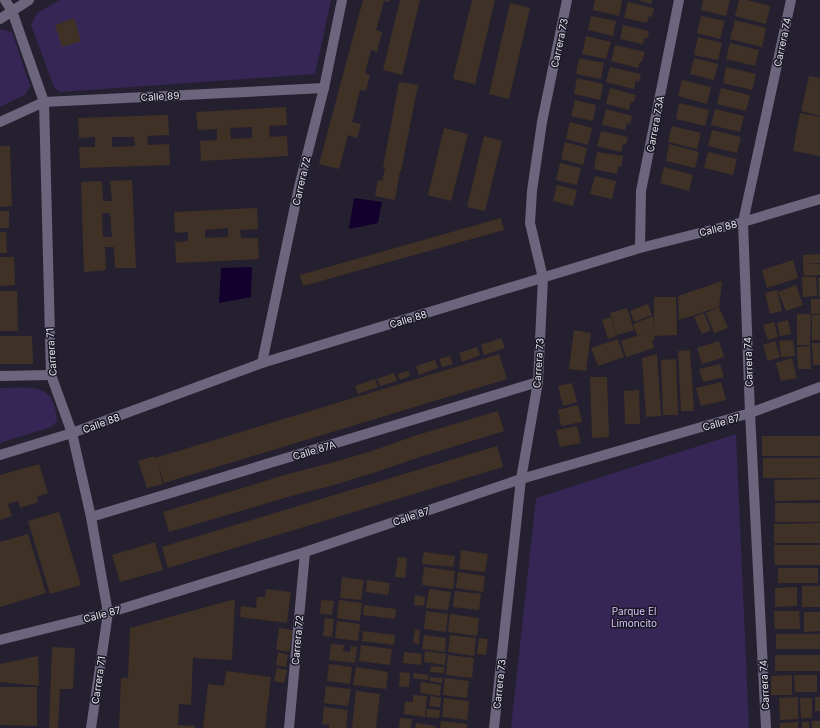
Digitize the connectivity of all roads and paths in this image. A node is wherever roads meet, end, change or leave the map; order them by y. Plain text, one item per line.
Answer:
1 (5, 0) edge
2 (29, 0) edge
3 (342, 0) edge
4 (567, 0) edge
5 (679, 0) edge
6 (791, 0) edge
7 (12, 11) junction
8 (0, 19) edge
9 (324, 88) junction
10 (44, 102) junction
11 (0, 122) edge
12 (820, 199) edge
13 (743, 222) junction
14 (640, 248) junction
15 (543, 278) junction
16 (262, 363) junction
17 (51, 375) junction
18 (0, 376) edge
19 (538, 382) junction
20 (820, 387) edge
21 (750, 413) junction
22 (72, 433) junction
23 (0, 455) edge
24 (521, 479) junction
25 (91, 517) junction
26 (305, 552) junction
27 (108, 613) junction
28 (0, 640) edge
29 (91, 728) edge
30 (289, 728) edge
31 (494, 728) edge
32 (766, 728) edge

1 - 7 street, Carrera 71
2 - 7 street
3 - 9 street, Carrera 72
4 - 15 street, Carrera 73
5 - 14 street, Carrera 73A
6 - 13 street, Carrera 74
7 - 8 street
7 - 10 street, Carrera 71
9 - 10 street, Calle 89
9 - 16 street, Carrera 72
10 - 11 street, Calle 89
10 - 17 street, Carrera 71
12 - 13 street, Calle 88
13 - 14 street, Calle 88
13 - 21 street, Carrera 74
14 - 15 street, Calle 88
15 - 16 street, Calle 88
15 - 19 street, Carrera 73
16 - 22 street, Calle 88
17 - 18 street
17 - 22 street, Carrera 71
19 - 24 street, Carrera 73
19 - 25 street, Calle 87A
20 - 21 street, Calle 87
21 - 24 street, Calle 87
21 - 32 street, Carrera 74
22 - 23 street, Calle 88
22 - 25 street, Carrera 71
24 - 26 street, Calle 87
24 - 31 street, Carrera 73
25 - 27 street, Carrera 71
26 - 27 street, Calle 87
26 - 30 street, Carrera 72
27 - 28 street, Calle 87
27 - 29 street, Carrera 71

